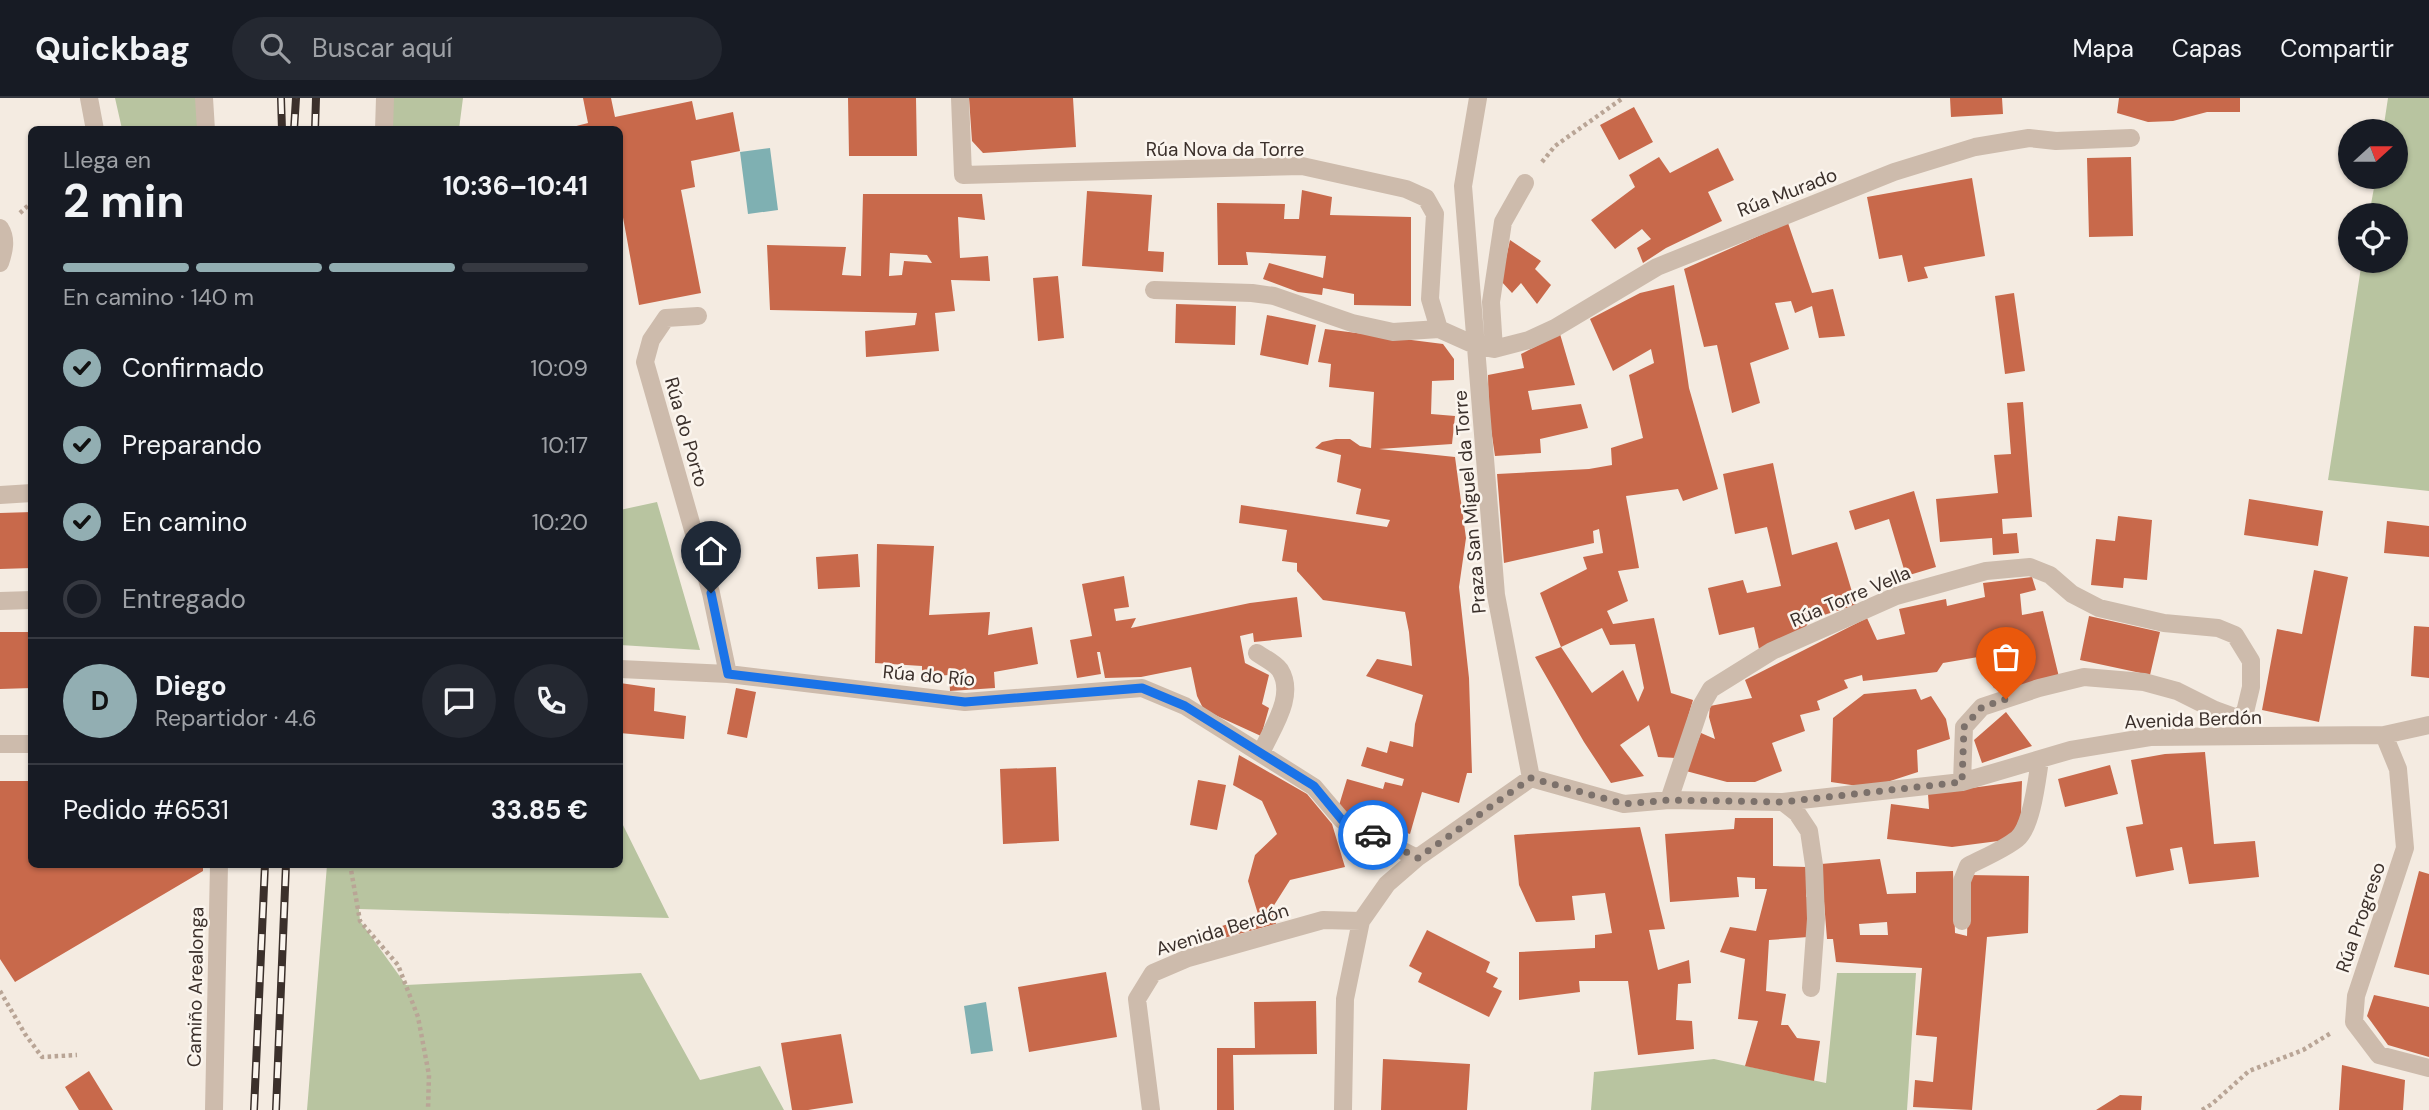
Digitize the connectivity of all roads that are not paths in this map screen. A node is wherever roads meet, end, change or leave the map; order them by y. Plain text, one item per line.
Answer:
1 (89, 98) edge
2 (204, 98) edge
3 (385, 98) edge
4 (960, 98) edge
5 (1478, 98) edge
6 (94, 126) edge
7 (206, 126) edge
8 (384, 126) edge
9 (2131, 138) dead end
10 (1525, 183) road end
11 (0, 228) edge
12 (0, 262) edge
13 (1154, 290) dead end
14 (698, 316) dead end
15 (1439, 329) junction
16 (1486, 347) junction
17 (28, 493) edge
18 (0, 495) edge
19 (28, 600) edge
20 (0, 601) edge
21 (1257, 653) dead end
22 (623, 668) edge
23 (728, 674) junction
24 (2237, 718) junction
25 (2429, 725) edge
26 (2384, 735) junction
27 (2238, 737) junction
28 (0, 744) edge
29 (28, 744) edge
30 (1261, 754) junction
31 (2040, 760) junction
32 (1531, 778) junction
33 (1962, 782) junction
34 (1669, 800) junction
35 (1783, 802) junction
36 (1418, 858) junction
37 (219, 868) edge
38 (1962, 920) dead end
39 (1361, 921) junction
40 (1811, 988) dead end
41 (2429, 1068) edge
42 (214, 1110) edge
43 (1151, 1110) edge
44 (1343, 1110) edge

1 - 6 street
2 - 7 street
3 - 8 street
4 - 15 street, Rúa Nova da Torre
5 - 16 street
9 - 16 street, Rúa Murado
10 - 16 street
11 - 12 street
13 - 15 street
14 - 23 street, Rúa do Porto
15 - 16 street
16 - 32 street, Praza San Miguel da Torre
17 - 18 street
19 - 20 street
21 - 30 street
22 - 23 street, Rúa do Río
23 - 30 street, Rúa do Río
24 - 27 street, Rúa Torre Vella
24 - 33 street
24 - 34 street, Rúa Torre Vella
25 - 26 street, Avenida Berdón
26 - 27 street, Avenida Berdón
26 - 41 street, Rúa Progreso
27 - 31 street, Avenida Berdón
28 - 29 street
30 - 36 street, Rúa do Río
31 - 33 street, Avenida Berdón
31 - 38 street
32 - 34 street
32 - 36 street
33 - 35 street, Avenida Berdón
34 - 35 street, Avenida Berdón
35 - 40 street
36 - 39 street
37 - 42 street, Camiño Arealonga
39 - 43 street, Avenida Berdón
39 - 44 street

